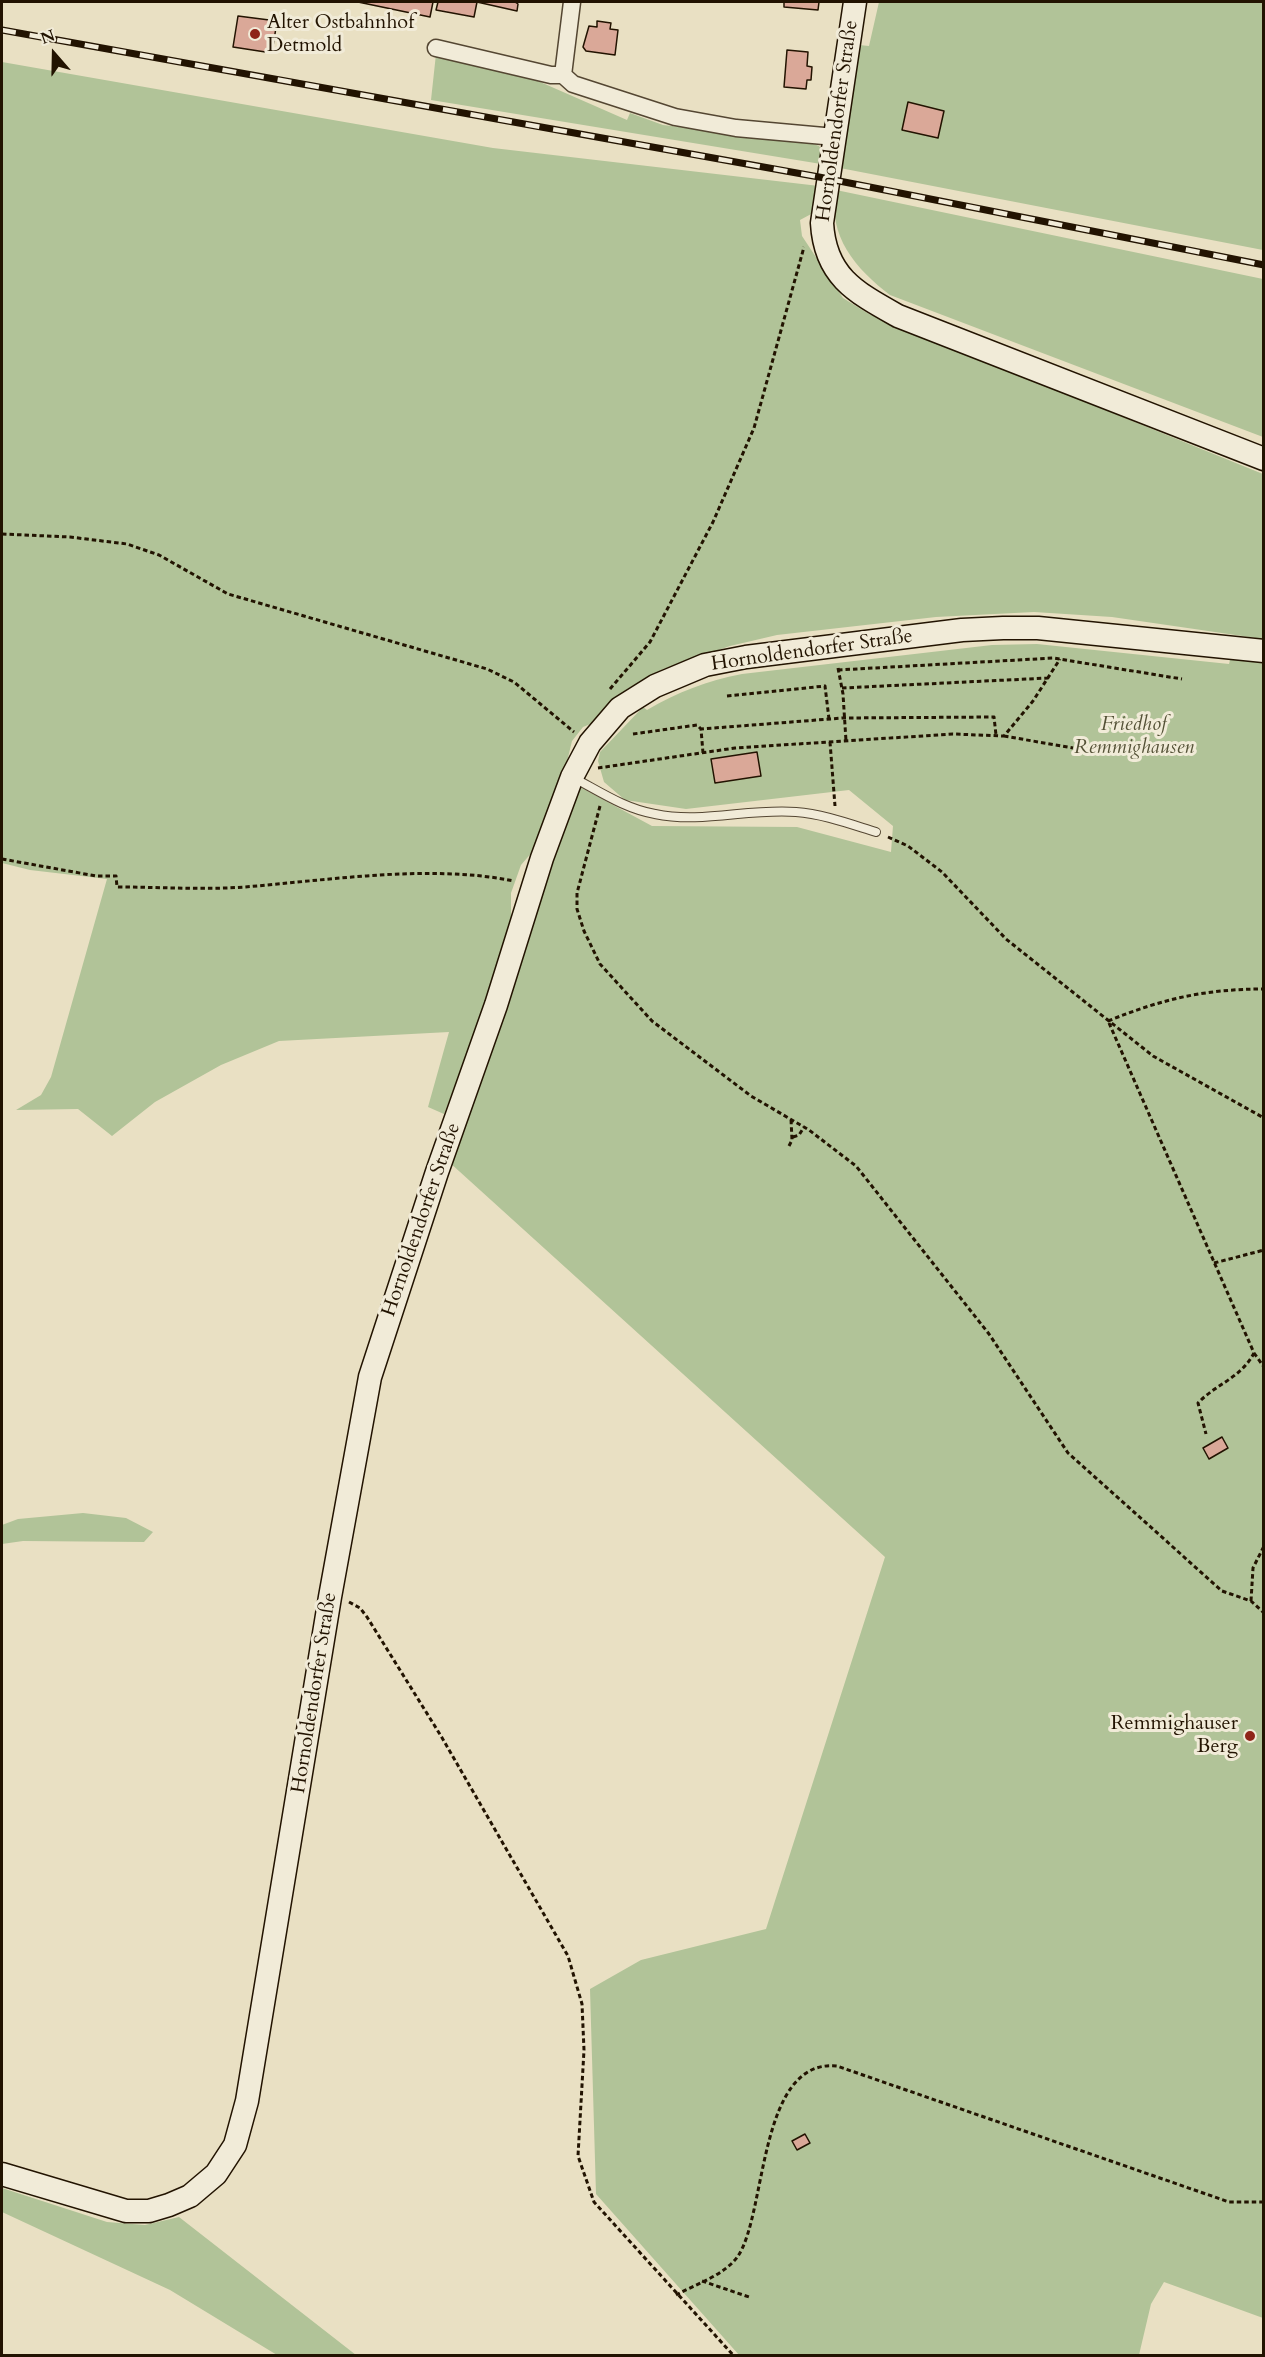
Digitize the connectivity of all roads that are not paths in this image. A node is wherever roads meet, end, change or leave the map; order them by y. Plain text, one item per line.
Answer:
1 (572, 2) edge
2 (855, 2) edge
3 (436, 48) dead end
4 (563, 75) junction
5 (835, 137) junction
6 (1263, 459) edge
7 (1263, 651) edge
8 (574, 773) junction
9 (876, 832) road end
10 (2, 2174) edge

1 - 4 street
2 - 5 street, Hornoldendorfer Straße
3 - 4 street
4 - 5 street
5 - 6 street, Hornoldendorfer Straße
7 - 8 street, Hornoldendorfer Straße
8 - 9 lane
8 - 10 street, Hornoldendorfer Straße

